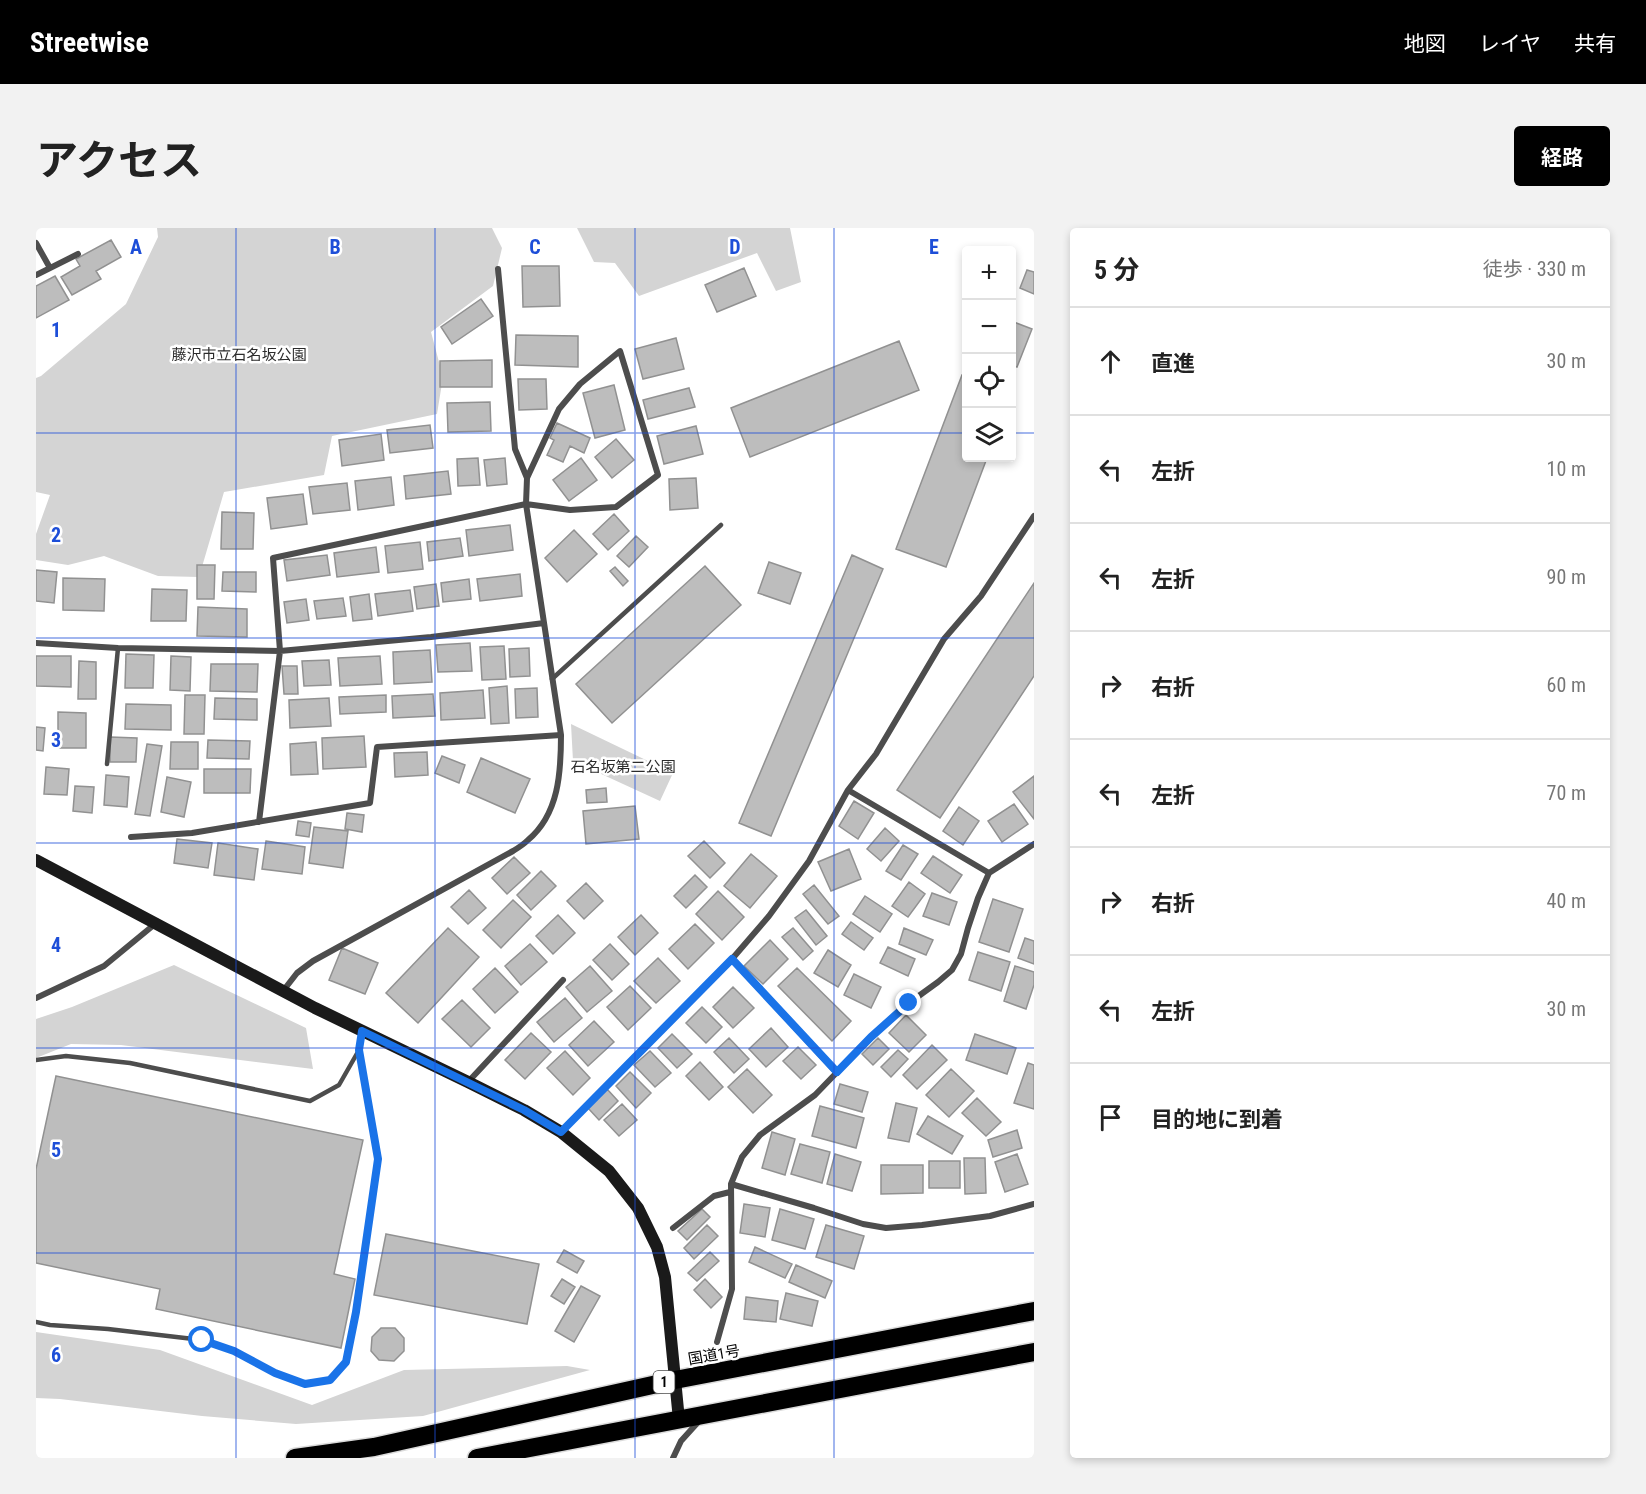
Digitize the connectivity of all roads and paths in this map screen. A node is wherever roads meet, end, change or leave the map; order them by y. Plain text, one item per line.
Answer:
1 (36, 243) edge
2 (78, 254) dead end
3 (50, 268) junction
4 (498, 269) dead end
5 (36, 275) edge
6 (526, 478) junction
7 (526, 504) junction
8 (1034, 516) edge
9 (721, 525) dead end
10 (544, 622) junction
11 (36, 643) edge
12 (118, 648) junction
13 (280, 651) junction
14 (552, 679) junction
15 (561, 735) junction
16 (107, 764) dead end
17 (848, 790) junction
18 (259, 822) junction
19 (131, 837) dead end
20 (1034, 844) edge
21 (36, 860) edge
22 (989, 873) junction
23 (155, 924) junction
24 (732, 959) junction
25 (562, 980) dead end
26 (282, 991) junction
27 (36, 998) edge
28 (362, 1031) junction
29 (359, 1050) junction
30 (36, 1060) edge
31 (837, 1072) junction
32 (468, 1082) junction
33 (561, 1132) junction
34 (731, 1184) junction
35 (730, 1192) junction
36 (1034, 1204) edge
37 (673, 1228) dead end
38 (1034, 1311) edge
39 (36, 1322) edge
40 (717, 1342) dead end
41 (1034, 1352) edge
42 (675, 1380) junction
43 (705, 1415) junction
44 (679, 1419) junction
45 (296, 1458) edge
46 (477, 1458) edge
47 (673, 1458) edge

1 - 3 street
2 - 3 street
3 - 5 street
4 - 6 street
6 - 7 street
6 - 7 street
7 - 10 street
7 - 13 street
8 - 17 street
9 - 14 lane
10 - 13 street
10 - 14 street
11 - 12 street
12 - 13 street
12 - 16 lane
13 - 18 street
14 - 15 street
15 - 18 street
15 - 26 street
17 - 22 street
17 - 24 street
18 - 19 street
20 - 22 street
21 - 23 street
22 - 31 street
23 - 26 street
23 - 27 street
24 - 31 street
24 - 33 street
25 - 32 street
26 - 28 street
28 - 29 lane
28 - 32 street
29 - 30 lane
29 - 39 lane
31 - 34 street
32 - 33 street
33 - 42 street
34 - 35 street
34 - 36 street
35 - 37 street
35 - 40 street
38 - 42 highway, 国道1号 / 1
41 - 43 highway
42 - 44 street
42 - 45 highway, 国道1号 / 1
43 - 44 highway
43 - 47 street
44 - 46 highway

